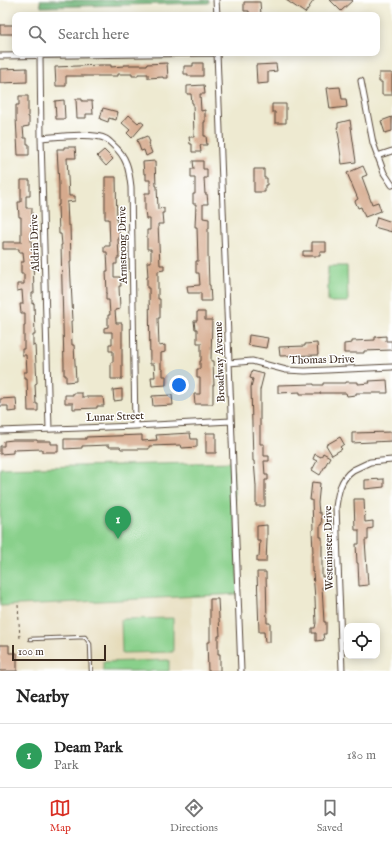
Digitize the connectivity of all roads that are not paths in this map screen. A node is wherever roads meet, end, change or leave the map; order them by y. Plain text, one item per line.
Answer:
1 (216, 0) edge
2 (217, 12) edge
3 (0, 56) edge
4 (40, 56) joint
5 (217, 56) edge
6 (361, 81) dead end
7 (41, 138) junction
8 (392, 151) edge
9 (377, 156) junction
10 (392, 185) edge
11 (229, 363) junction
12 (392, 367) edge
13 (231, 421) junction
14 (135, 426) junction
15 (49, 429) junction
16 (0, 431) edge
17 (392, 460) edge
18 (30, 638) dead end
19 (91, 671) edge
20 (241, 671) edge
21 (342, 671) edge

1 - 2 street
3 - 4 street
4 - 7 street, Aldrin Drive
5 - 11 street, Broadway Avenue
6 - 9 street
7 - 14 street, Armstrong Drive
7 - 15 street, Aldrin Drive
8 - 9 street
9 - 10 street
11 - 12 street, Thomas Drive
11 - 13 street, Broadway Avenue
13 - 14 street, Lunar Street
13 - 20 street, Broadway Avenue
14 - 15 street, Lunar Street
15 - 16 street, Lunar Street
17 - 21 street, Westminster Drive
18 - 19 lane

